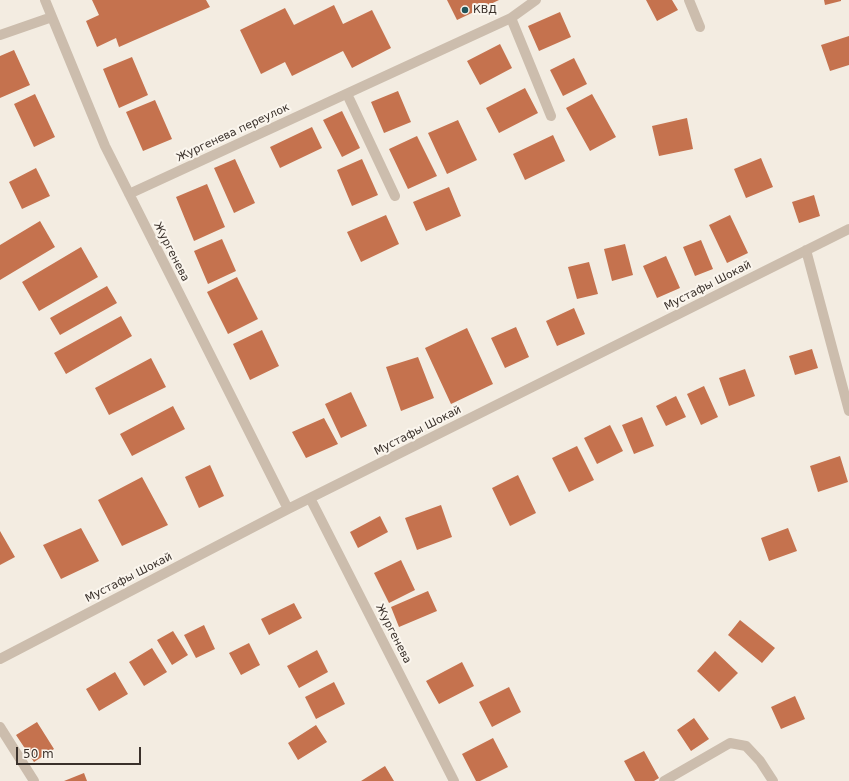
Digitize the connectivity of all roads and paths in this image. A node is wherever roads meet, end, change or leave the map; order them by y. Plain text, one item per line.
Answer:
1 (45, 0) edge
2 (536, 0) edge
3 (689, 0) edge
4 (52, 17) junction
5 (511, 18) junction
6 (700, 28) dead end
7 (0, 35) edge
8 (347, 94) junction
9 (551, 116) dead end
10 (129, 194) junction
11 (395, 196) dead end
12 (849, 229) edge
13 (806, 250) junction
14 (849, 411) edge
15 (310, 498) junction
16 (288, 509) junction
17 (0, 658) edge
18 (0, 728) edge
19 (34, 781) edge
20 (454, 781) edge
21 (664, 781) edge
22 (773, 781) edge

1 - 4 street, Жургенева
2 - 5 street, Жургенева переулок
3 - 6 street
4 - 7 street
4 - 10 street, Жургенева
5 - 8 street, Жургенева переулок
5 - 9 street
8 - 10 street, Жургенева переулок
8 - 11 street
10 - 16 street, Жургенева
12 - 13 street, Мустафы Шокай
13 - 14 street
13 - 15 street, Мустафы Шокай
15 - 16 street, Мустафы Шокай
15 - 20 street, Жургенева
16 - 17 street, Мустафы Шокай
18 - 19 street
21 - 22 street

